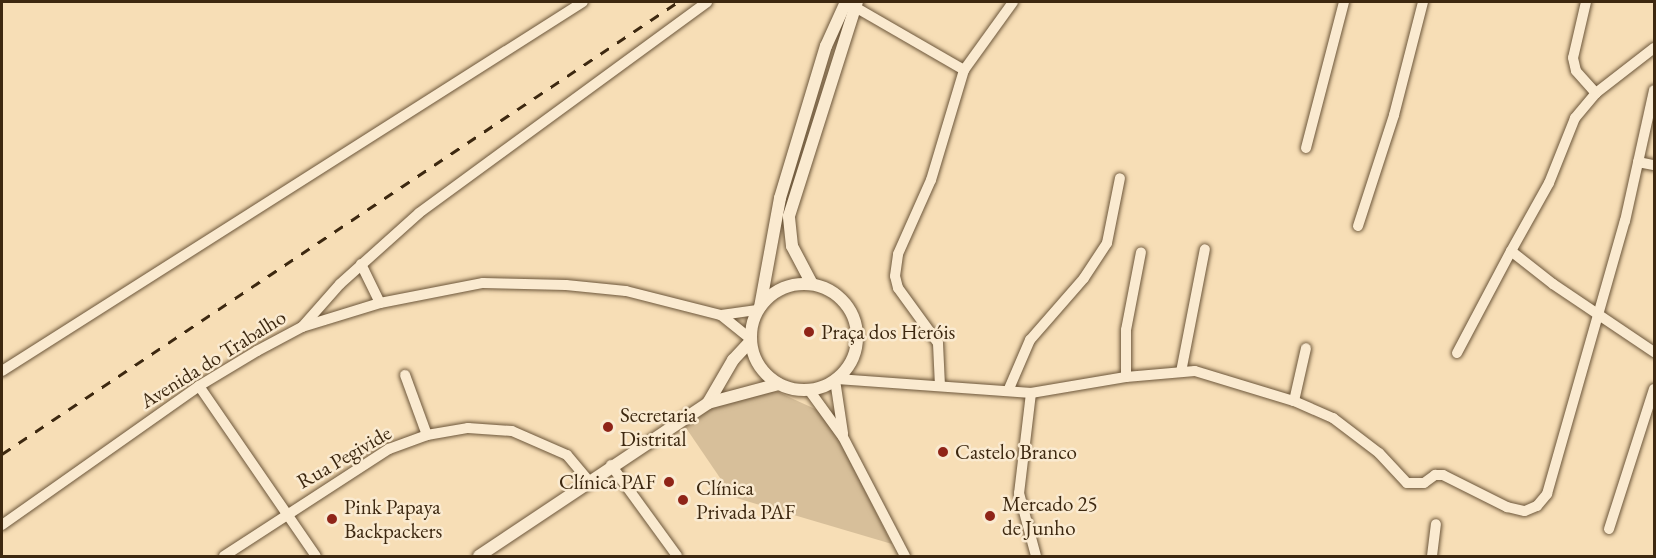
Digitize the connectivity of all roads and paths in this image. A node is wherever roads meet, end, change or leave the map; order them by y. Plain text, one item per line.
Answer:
1 (583, 2) edge
2 (707, 2) edge
3 (1013, 2) edge
4 (1344, 2) edge
5 (1423, 2) edge
6 (1586, 2) edge
7 (853, 3) edge
8 (1654, 48) edge
9 (964, 70) junction
10 (1654, 90) edge
11 (1596, 93) junction
12 (1306, 148) dead end
13 (1638, 162) junction
14 (1654, 165) edge
15 (1120, 178) dead end
16 (1358, 226) dead end
17 (1204, 249) dead end
18 (1511, 251) junction
19 (1141, 252) dead end
20 (361, 264) junction
21 (812, 284) junction
22 (380, 303) junction
23 (759, 309) junction
24 (1597, 314) junction
25 (721, 315) junction
26 (302, 327) junction
27 (751, 340) junction
28 (1306, 348) dead end
29 (1654, 352) edge
30 (1457, 353) dead end
31 (2, 371) edge
32 (1181, 372) junction
33 (405, 375) dead end
34 (1126, 377) junction
35 (836, 380) junction
36 (779, 384) junction
37 (200, 386) junction
38 (940, 386) junction
39 (1654, 389) edge
40 (809, 390) junction
41 (1008, 391) junction
42 (1030, 393) junction
43 (1294, 401) junction
44 (708, 403) junction
45 (427, 435) junction
46 (843, 436) junction
47 (611, 465) junction
48 (588, 480) junction
49 (288, 514) junction
50 (1436, 524) dead end
51 (2, 525) edge
52 (1609, 529) dead end
53 (224, 556) edge
54 (316, 556) edge
55 (479, 556) edge
56 (677, 556) edge
57 (905, 556) edge
58 (1036, 556) edge
59 (1432, 556) edge

1 - 31 street
2 - 20 street
3 - 9 street
4 - 12 street
5 - 16 street
6 - 11 street
7 - 9 street
7 - 21 street
7 - 23 street
8 - 11 street
9 - 38 street
10 - 13 street
11 - 18 street
13 - 14 street
13 - 24 street
15 - 41 street
17 - 32 street
18 - 24 street
18 - 30 street
19 - 34 street
20 - 22 street
20 - 26 street
21 - 23 street
21 - 35 street
22 - 25 street, Avenida do Trabalho
22 - 26 street, Avenida do Trabalho
23 - 25 street, Avenida do Trabalho
23 - 27 street
24 - 29 street
24 - 43 street
25 - 27 street, Avenida do Trabalho
26 - 37 street, Avenida do Trabalho
27 - 36 street
27 - 44 street
28 - 43 street
32 - 34 street
32 - 43 street
33 - 45 street
34 - 42 street
35 - 38 street
35 - 40 street
35 - 46 street
36 - 40 street
36 - 44 street
37 - 49 street
37 - 51 street, Avenida do Trabalho
38 - 41 street
39 - 52 street
40 - 46 street
41 - 42 street
42 - 58 street
44 - 47 street
45 - 48 street, Rua Pegivide
45 - 49 street, Rua Pegivide
46 - 57 street
47 - 48 street
47 - 56 street
48 - 55 street
49 - 53 street, Rua Pegivide
49 - 54 street
50 - 59 street

